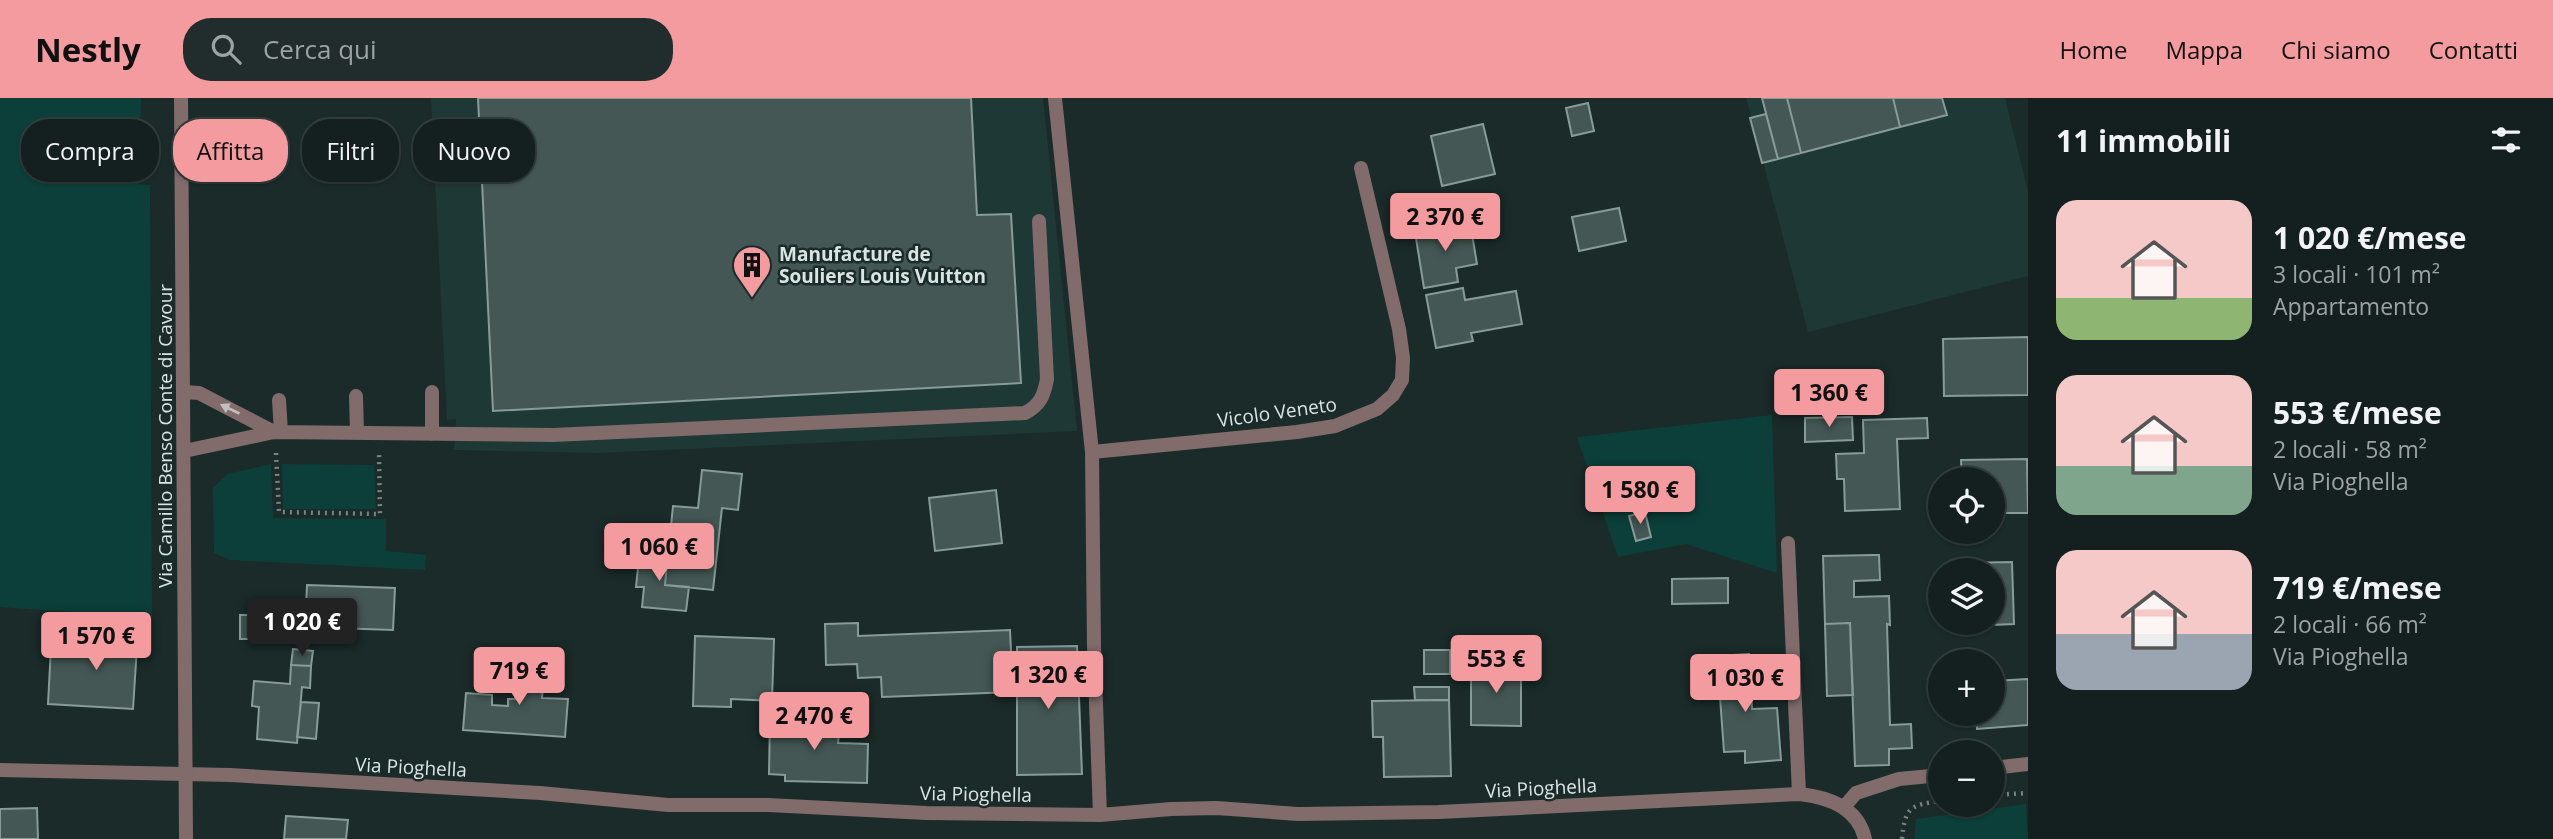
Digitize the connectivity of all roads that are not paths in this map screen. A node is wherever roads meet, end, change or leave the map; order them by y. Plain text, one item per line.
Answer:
1 (181, 98) edge
2 (1055, 98) edge
3 (1361, 168) dead end
4 (1039, 220) dead end
5 (184, 392) junction
6 (432, 392) dead end
7 (356, 396) dead end
8 (279, 400) dead end
9 (278, 432) junction
10 (357, 433) junction
11 (432, 434) junction
12 (184, 451) junction
13 (1092, 452) junction
14 (1788, 543) dead end
15 (2028, 764) edge
16 (2005, 767) edge
17 (0, 770) edge
18 (185, 774) junction
19 (1928, 776) edge
20 (1799, 794) junction
21 (1844, 807) junction
22 (1100, 815) junction
23 (186, 839) edge
24 (1865, 839) edge

1 - 5 street, Via Camillo Benso Conte di Cavour
2 - 13 street
3 - 13 street, Vicolo Veneto
4 - 11 street
9 -> 5 street
5 - 12 street, Via Camillo Benso Conte di Cavour
6 - 11 street
7 - 10 street
8 - 9 street
9 - 10 street
9 - 12 street
10 - 11 street
12 - 18 street, Via Camillo Benso Conte di Cavour
13 - 22 street
14 - 20 street
15 - 16 street
17 - 18 street, Via Pioghella
18 - 22 street, Via Pioghella
18 - 23 street, Via Camillo Benso Conte di Cavour
19 - 21 street
20 - 21 street, Via Pioghella
20 - 22 street, Via Pioghella
21 - 24 street

